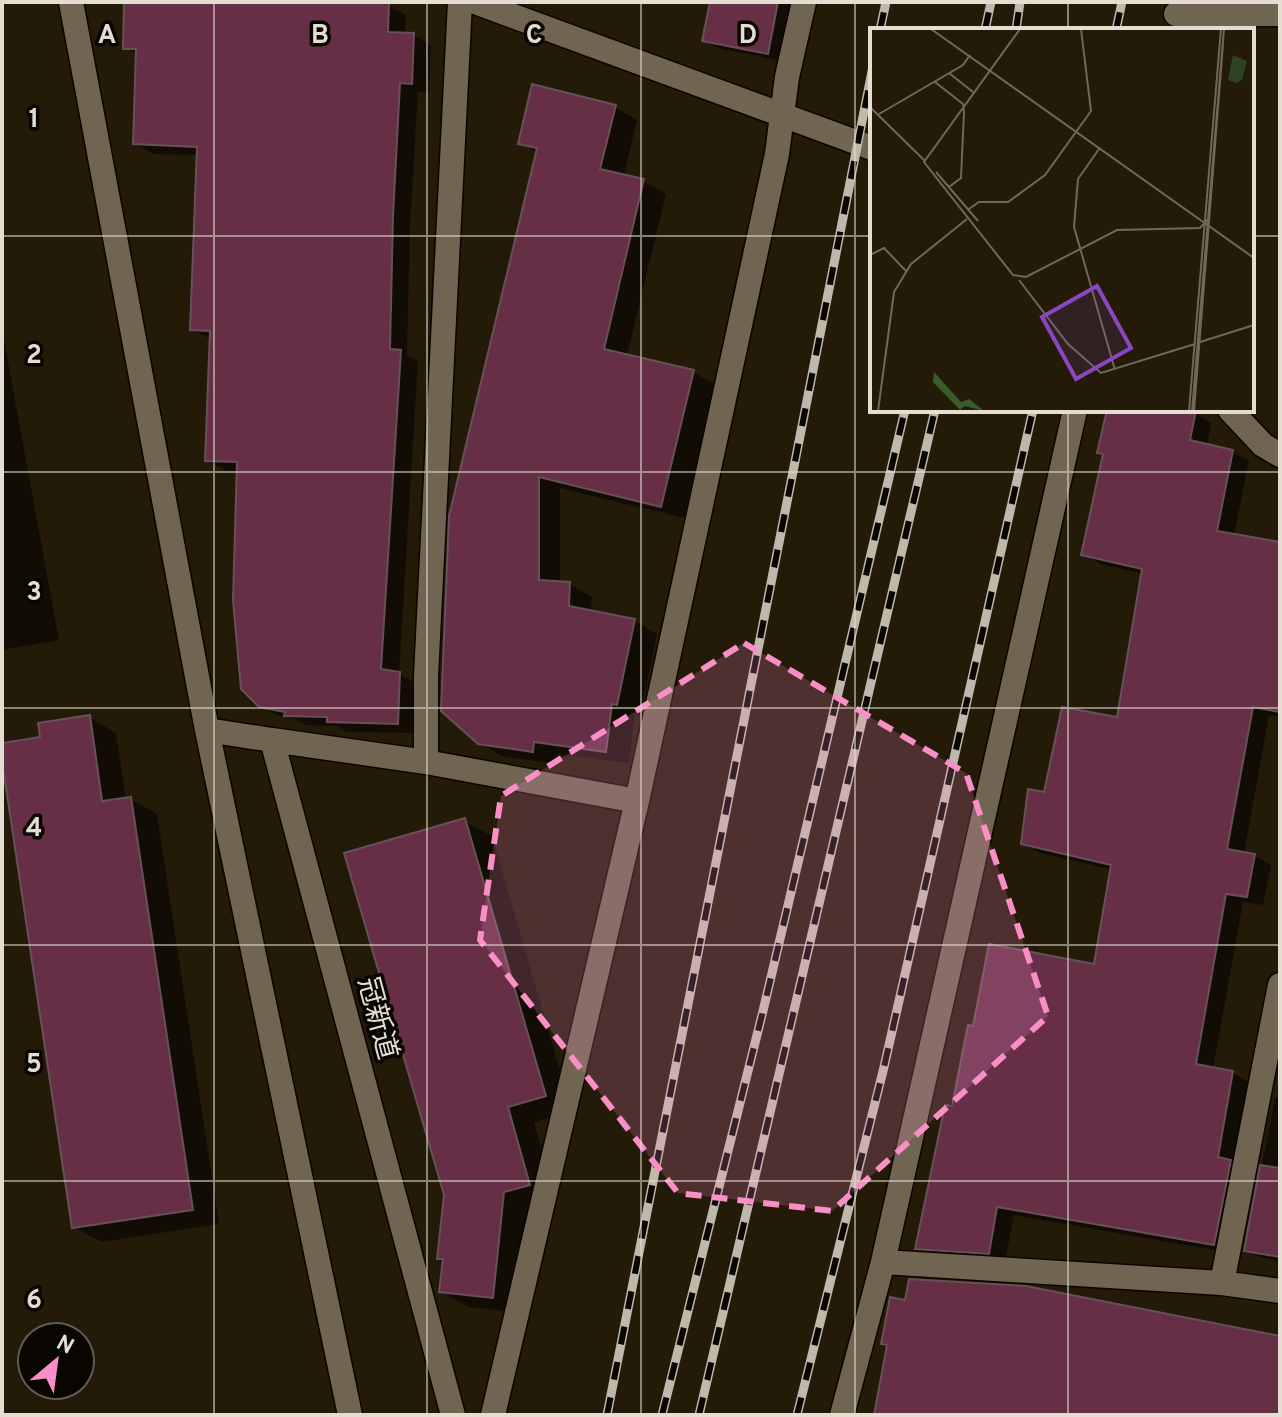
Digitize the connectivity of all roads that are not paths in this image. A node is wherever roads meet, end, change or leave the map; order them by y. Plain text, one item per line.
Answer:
1 (71, 2) edge
2 (460, 2) edge
3 (475, 2) edge
4 (804, 2) edge
5 (1280, 14) edge
6 (1176, 15) edge
7 (782, 116) junction
8 (870, 147) edge
9 (1075, 412) edge
10 (1232, 412) edge
11 (1280, 455) edge
12 (207, 730) junction
13 (272, 740) junction
14 (426, 762) junction
15 (637, 801) junction
16 (1280, 985) edge
17 (883, 1262) junction
18 (1222, 1283) junction
19 (1280, 1291) edge
20 (350, 1415) edge
21 (453, 1415) edge
22 (493, 1415) edge
23 (842, 1415) edge

1 - 12 street
2 - 14 street
3 - 7 street
4 - 7 street
5 - 6 street
7 - 8 street
7 - 15 street
9 - 17 street
10 - 11 street
12 - 13 street
12 - 20 street
13 - 14 street
13 - 21 street, 冠新道
14 - 15 street
15 - 22 street
16 - 18 street
17 - 18 street
17 - 23 street
18 - 19 street

